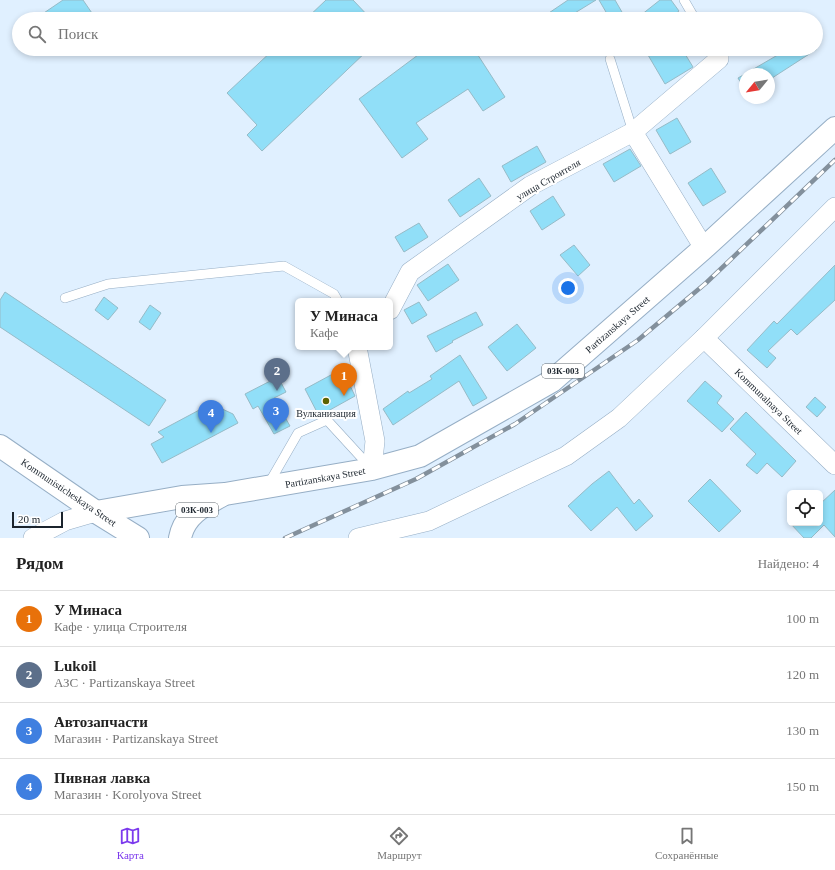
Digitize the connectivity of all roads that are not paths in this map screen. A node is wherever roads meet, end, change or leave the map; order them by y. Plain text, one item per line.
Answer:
1 (684, 0) edge
2 (691, 12) edge
3 (714, 56) edge
4 (610, 59) dead end
5 (835, 128) edge
6 (633, 132) junction
7 (835, 207) edge
8 (704, 248) junction
9 (65, 298) dead end
10 (336, 298) edge
11 (393, 304) edge
12 (704, 338) junction
13 (358, 350) edge
14 (0, 446) edge
15 (835, 465) edge
16 (372, 469) junction
17 (267, 487) junction
18 (225, 494) junction
19 (96, 512) junction
20 (33, 538) edge
21 (138, 538) edge
22 (180, 538) edge
23 (358, 538) edge

1 - 2 lane
3 - 6 street, улица Строителя
4 - 6 lane
5 - 8 main road, Partizanskaya Street / 03К-003
6 - 8 street
6 - 11 street, улица Строителя
7 - 12 street
8 - 16 main road, Partizanskaya Street / 03К-003
9 - 10 lane
12 - 15 street, Kommunalnaya Street
12 - 23 street
13 - 16 street
14 - 19 main road, Kommunisticheskaya Street
16 - 17 main road, Partizanskaya Street / 03К-003
16 - 17 lane
17 - 18 main road, Partizanskaya Street / 03К-003
18 - 19 main road
18 - 22 main road, 03К-003
19 - 20 street
19 - 21 main road, Kommunisticheskaya Street

